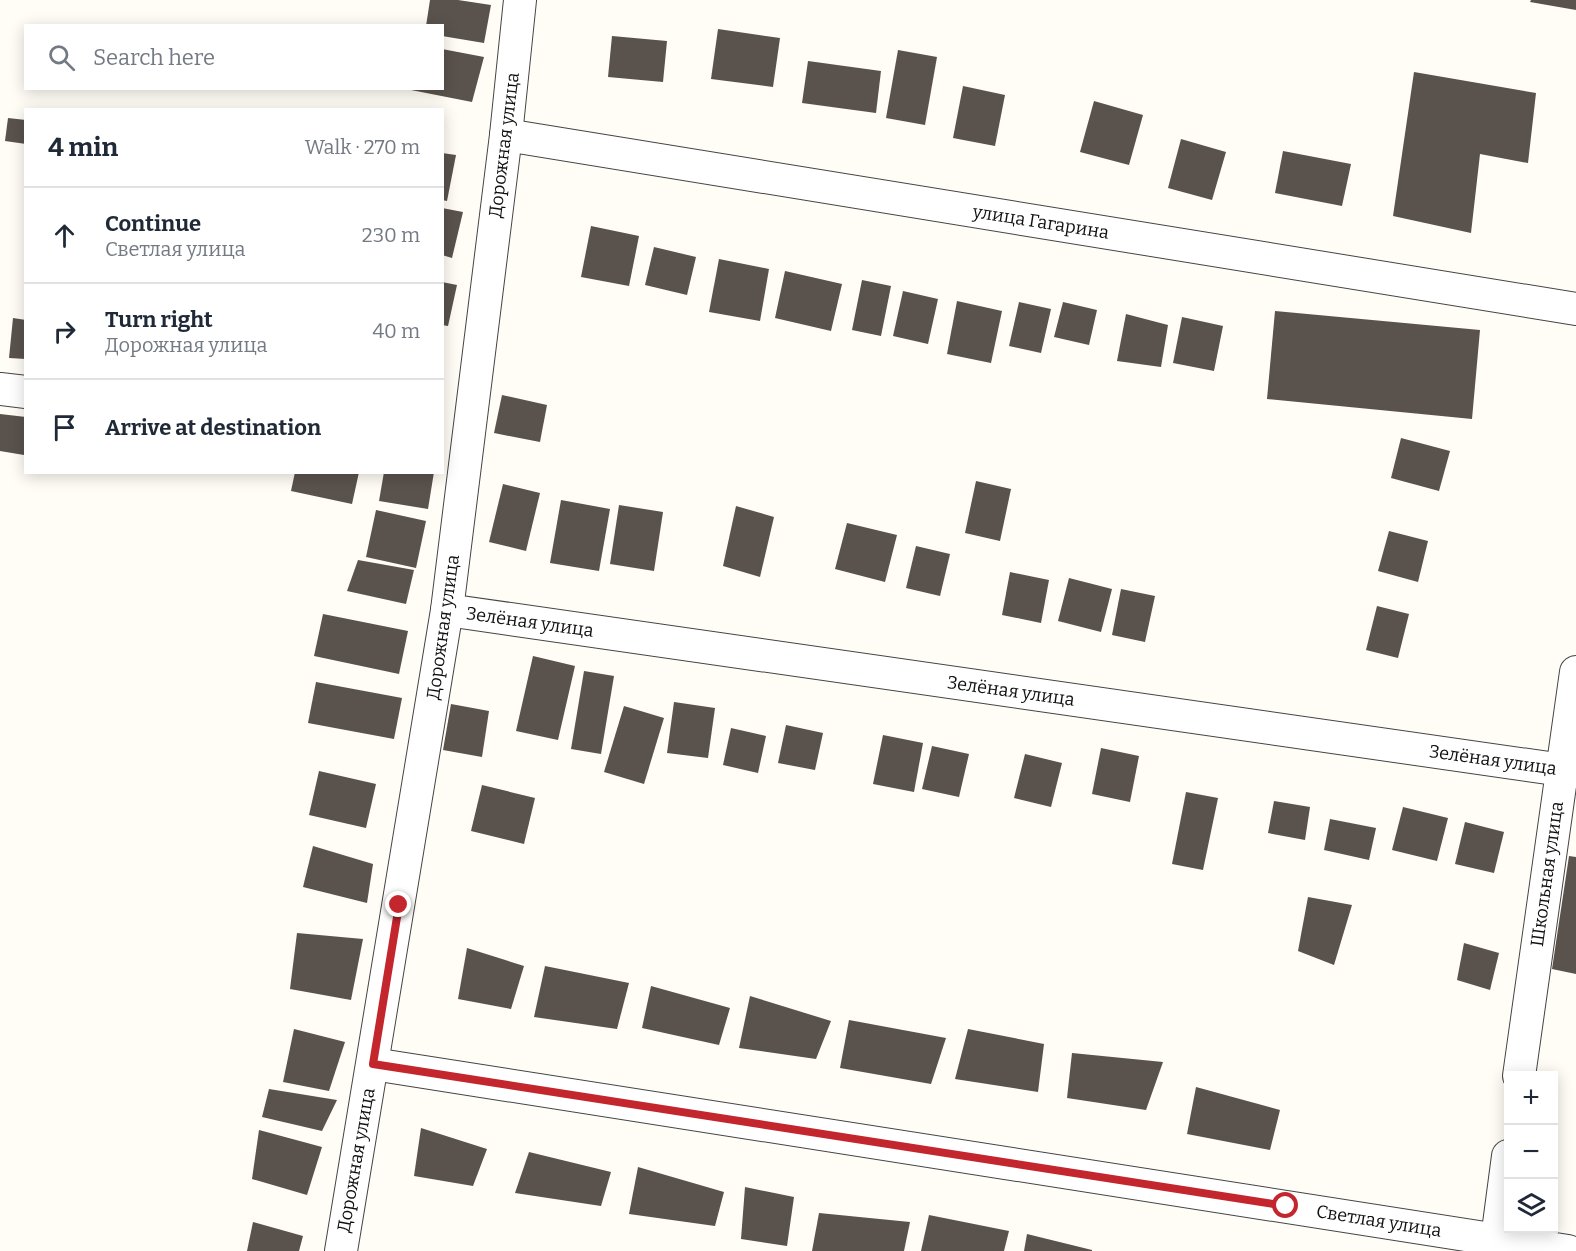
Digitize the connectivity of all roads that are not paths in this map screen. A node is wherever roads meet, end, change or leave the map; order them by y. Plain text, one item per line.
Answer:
1 (520, 0) edge
2 (506, 135) junction
3 (1576, 309) edge
4 (0, 389) edge
5 (24, 392) edge
6 (447, 610) junction
7 (1576, 672) edge
8 (1569, 771) edge
9 (373, 1064) junction
10 (1521, 1071) edge
11 (1506, 1179) edge
12 (1497, 1239) junction
13 (341, 1251) edge
14 (1568, 1251) edge

1 - 2 street, Дорожная улица
2 - 3 street, улица Гагарина
2 - 6 street, Дорожная улица
4 - 5 street
6 - 8 street, Зелёная улица
6 - 9 street, Дорожная улица
7 - 8 street, Школьная улица
8 - 10 street, Школьная улица
9 - 12 street, Светлая улица
9 - 13 street, Дорожная улица
11 - 12 street
12 - 14 street, Светлая улица

